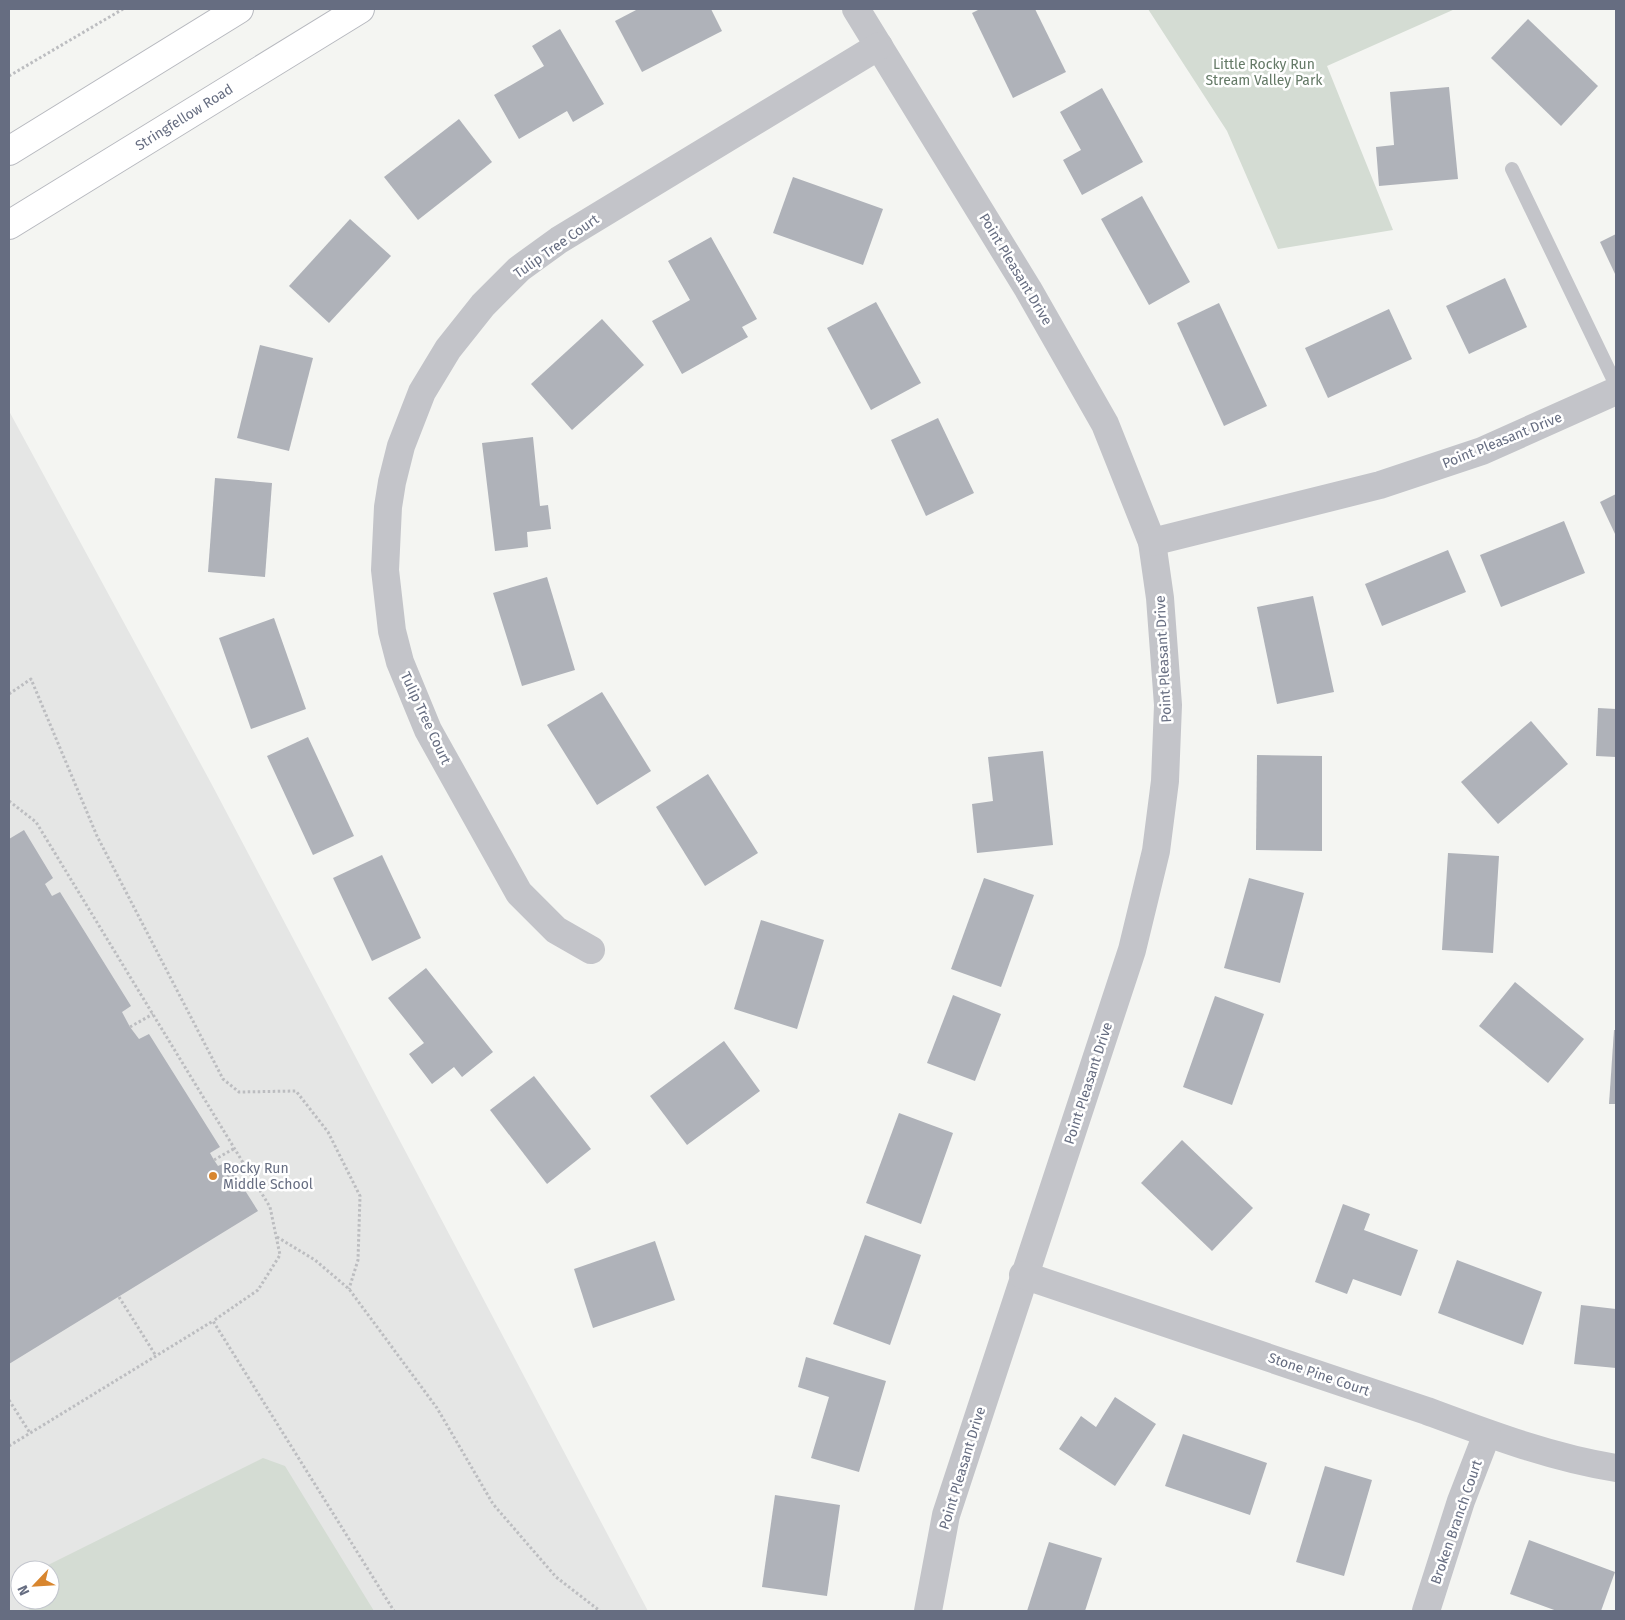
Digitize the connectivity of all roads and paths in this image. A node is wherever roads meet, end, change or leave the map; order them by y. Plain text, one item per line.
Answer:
1 (124, 9) edge
2 (239, 9) edge
3 (360, 9) edge
4 (856, 9) edge
5 (879, 46) junction
6 (9, 76) edge
7 (9, 151) edge
8 (1512, 169) dead end
9 (9, 225) edge
10 (1616, 385) edge
11 (1616, 392) edge
12 (1152, 542) junction
13 (9, 694) edge
14 (9, 802) edge
15 (591, 950) dead end
16 (153, 1014) junction
17 (130, 1027) dead end
18 (235, 1148) junction
19 (214, 1160) dead end
20 (277, 1236) junction
21 (1024, 1274) junction
22 (349, 1289) junction
23 (119, 1297) dead end
24 (213, 1322) junction
25 (156, 1356) junction
26 (9, 1400) edge
27 (30, 1433) junction
28 (1487, 1434) junction
29 (9, 1446) edge
30 (1616, 1468) edge
31 (394, 1611) edge
32 (600, 1611) edge
33 (928, 1611) edge
34 (1426, 1611) edge

1 - 6 path
2 - 7 main road
3 - 9 main road, Stringfellow Road
4 - 5 street, Point Pleasant Drive
5 - 12 street, Point Pleasant Drive
5 - 15 street, Tulip Tree Court
8 - 10 lane
11 - 12 street, Point Pleasant Drive
12 - 21 street, Point Pleasant Drive
13 - 22 path
14 - 16 path
16 - 17 path
16 - 18 path
18 - 19 path
18 - 20 path
20 - 22 path
20 - 24 path
21 - 28 street, Stone Pine Court
21 - 33 street, Point Pleasant Drive
22 - 32 path
23 - 25 path
24 - 25 path
24 - 31 path
25 - 27 path
26 - 27 path
27 - 29 path
28 - 30 street, Stone Pine Court
28 - 34 street, Broken Branch Court

